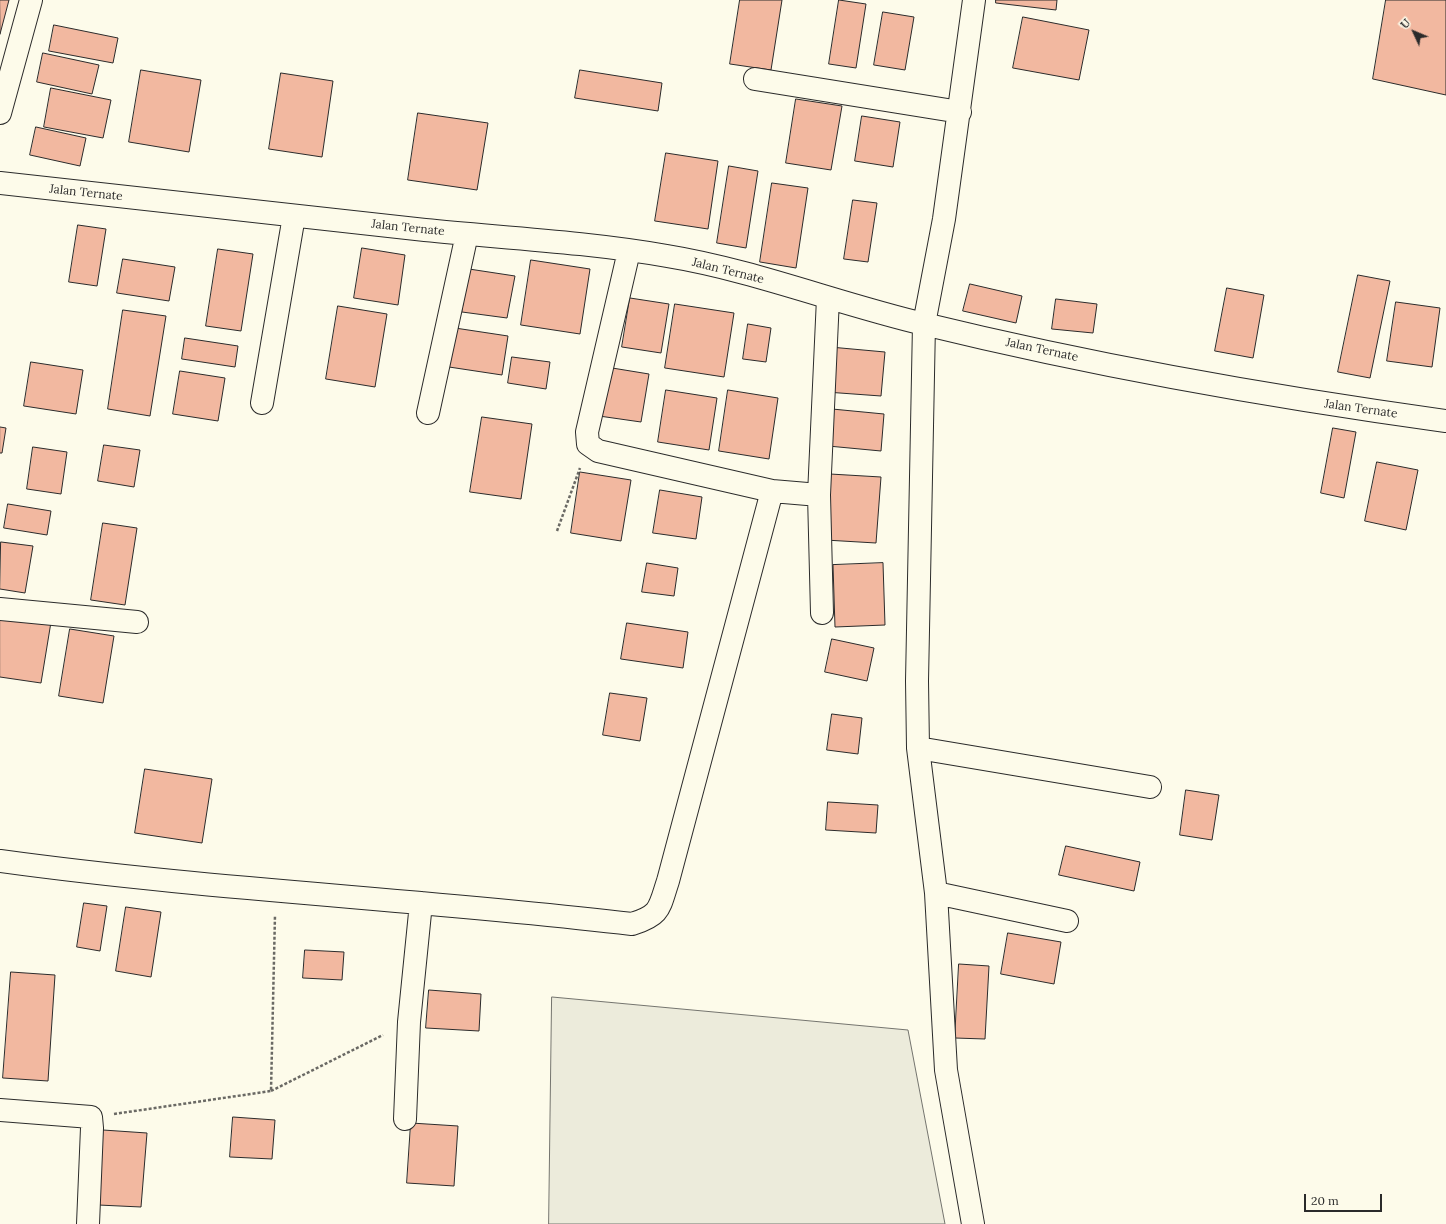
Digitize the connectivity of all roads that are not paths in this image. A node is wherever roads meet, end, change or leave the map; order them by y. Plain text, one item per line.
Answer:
1 (31, 0) edge
2 (974, 0) edge
3 (755, 79) dead end
4 (0, 112) edge
5 (960, 112) junction
6 (0, 183) edge
7 (294, 216) junction
8 (467, 234) junction
9 (629, 251) junction
10 (828, 298) junction
11 (924, 324) junction
12 (262, 403) dead end
13 (428, 413) dead end
14 (1446, 421) edge
15 (772, 491) junction
16 (819, 495) junction
17 (0, 609) edge
18 (822, 612) dead end
19 (137, 622) dead end
20 (918, 748) junction
21 (1150, 787) dead end
22 (0, 861) edge
23 (936, 893) junction
24 (421, 903) junction
25 (1067, 921) dead end
26 (0, 1110) edge
27 (405, 1119) dead end
28 (88, 1224) edge
29 (974, 1224) edge

1 - 4 street
2 - 5 street
3 - 5 street
5 - 11 street
6 - 7 street, Jalan Ternate
7 - 8 street, Jalan Ternate
7 - 12 street
8 - 9 street, Jalan Ternate
8 - 13 street
9 - 10 street, Jalan Ternate
9 - 15 street
10 - 11 street, Jalan Ternate
10 - 16 street
11 - 14 street, Jalan Ternate
11 - 20 street
15 - 16 street
15 - 24 street
16 - 18 street
17 - 19 street
20 - 21 street
20 - 23 street
22 - 24 street
23 - 25 street
23 - 29 street
24 - 27 street
26 - 28 street

